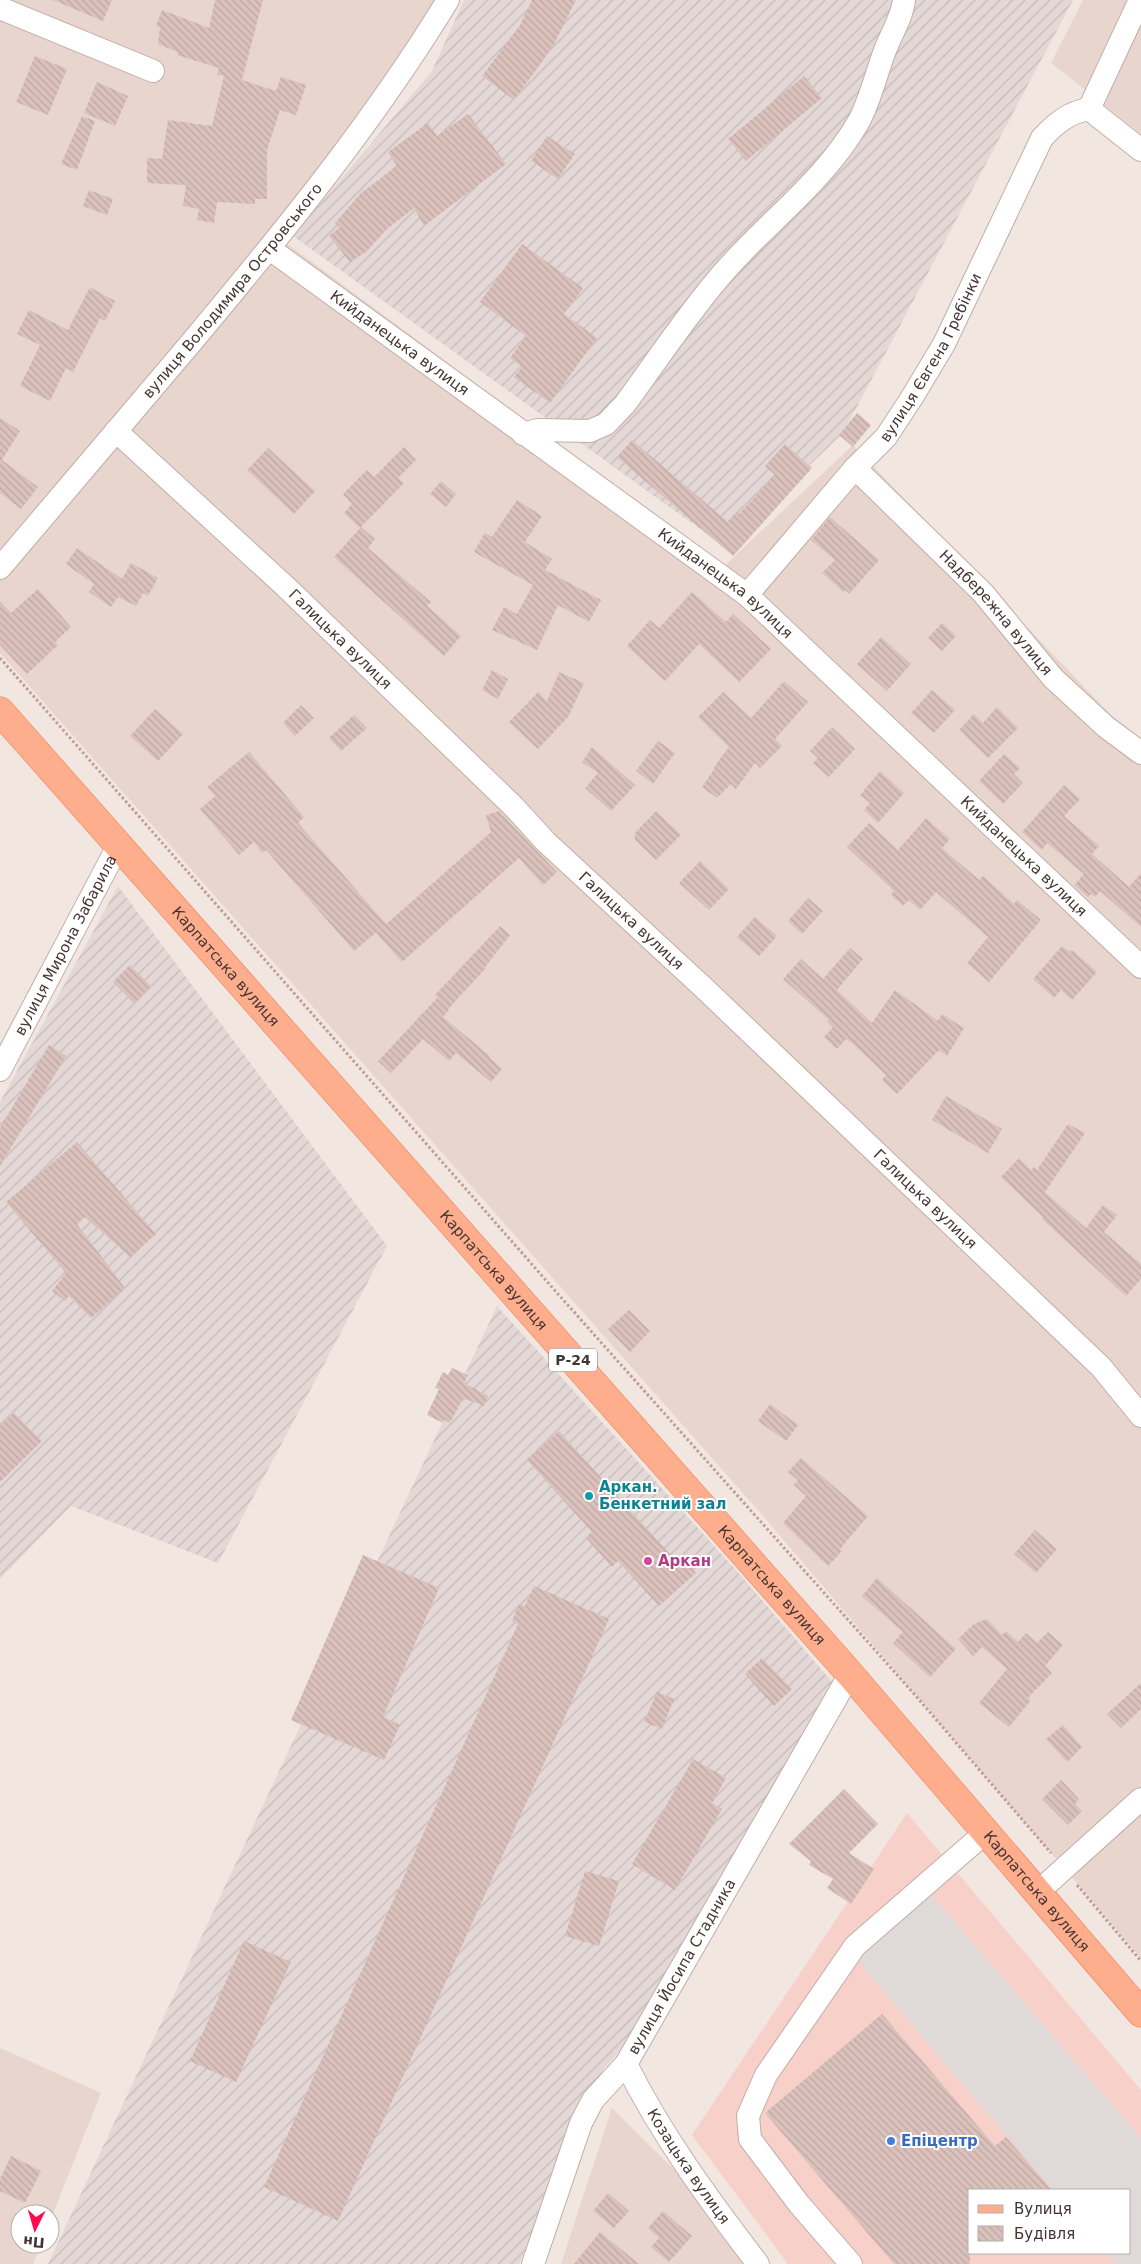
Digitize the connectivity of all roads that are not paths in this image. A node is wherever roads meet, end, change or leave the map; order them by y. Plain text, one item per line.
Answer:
1 (448, 0) edge
2 (904, 0) edge
3 (1140, 0) edge
4 (0, 8) edge
5 (154, 71) dead end
6 (1089, 109) junction
7 (1141, 150) edge
8 (270, 249) junction
9 (116, 431) junction
10 (522, 434) junction
11 (855, 468) junction
12 (0, 568) edge
13 (747, 595) junction
14 (0, 711) edge
15 (1141, 753) edge
16 (118, 846) junction
17 (1141, 967) edge
18 (0, 1070) edge
19 (1141, 1416) edge
20 (850, 1674) junction
21 (1141, 1799) edge
22 (986, 1832) junction
23 (1038, 1892) junction
24 (1141, 2013) edge
25 (626, 2064) junction
26 (533, 2264) edge
27 (758, 2264) edge
28 (851, 2264) edge

1 - 8 street, вулиця Володимира Островського
2 - 10 street
3 - 6 street
4 - 5 street
6 - 7 street
6 - 11 street, вулиця Євгена Гребінки
8 - 9 street, вулиця Володимира Островського
8 - 10 street, Кийданецька вулиця
9 - 12 street, вулиця Володимира Островського
9 - 19 street, Галицька вулиця
10 - 13 street, Кийданецька вулиця
11 - 13 street, вулиця Євгена Гребінки
11 - 15 street, Надбережна вулиця
13 - 17 street, Кийданецька вулиця
14 - 16 main road, Карпатська вулиця / Р-24
16 - 18 street, вулиця Мирона Забарила
16 - 20 main road, Карпатська вулиця / Р-24
20 - 22 main road, Карпатська вулиця / Р-24
20 - 25 street, вулиця Йосипа Стадника
21 - 23 street
22 - 23 main road, Карпатська вулиця / Р-24
22 - 28 street
23 - 24 main road, Карпатська вулиця / Р-24
25 - 26 street, вулиця Йосипа Стадника
25 - 27 street, Козацька вулиця

